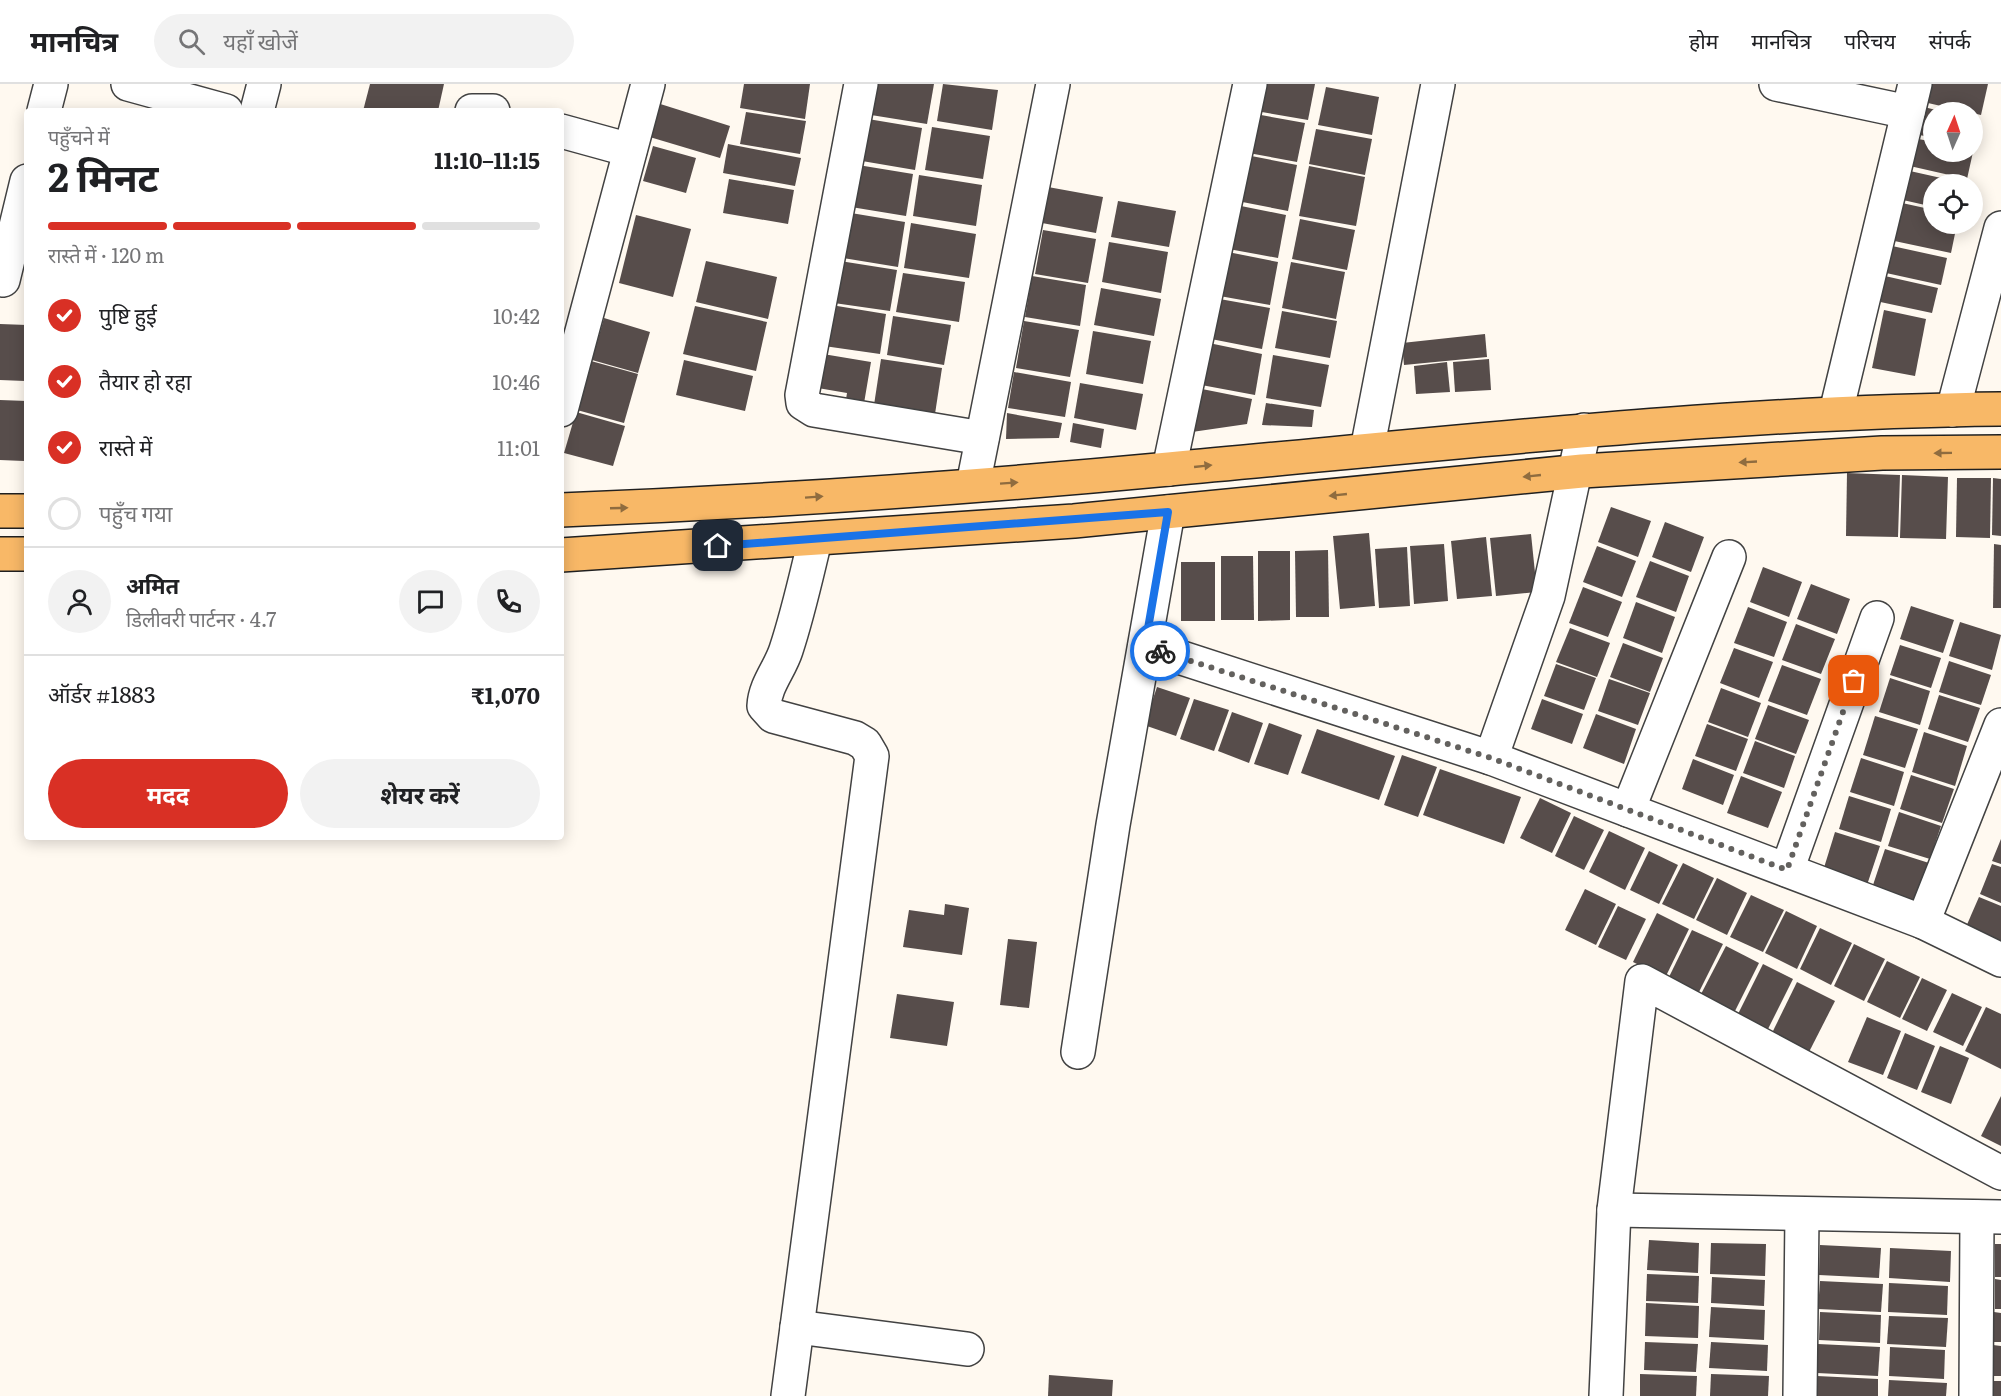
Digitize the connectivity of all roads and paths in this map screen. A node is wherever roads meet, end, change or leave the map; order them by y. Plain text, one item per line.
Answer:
1 (51, 84) edge
2 (128, 84) edge
3 (264, 84) edge
4 (648, 84) edge
5 (861, 84) edge
6 (1053, 84) edge
7 (1250, 84) edge
8 (1437, 84) edge
9 (1776, 84) edge
10 (1911, 98) edge
11 (45, 108) edge
12 (215, 108) edge
13 (258, 108) edge
14 (564, 131) edge
15 (630, 150) junction
16 (24, 199) edge
17 (2001, 228) edge
18 (10, 281) edge
19 (575, 304) edge
20 (564, 387) edge
21 (2001, 409) edge
22 (1953, 410) junction
23 (1836, 412) junction
24 (1584, 430) junction
25 (982, 438) junction
26 (1367, 450) junction
27 (2001, 452) edge
28 (1169, 469) junction
29 (1575, 471) junction
30 (973, 485) junction
31 (564, 510) edge
32 (0, 511) edge
33 (24, 511) edge
34 (1168, 512) junction
35 (815, 540) junction
36 (0, 554) edge
37 (24, 555) edge
38 (564, 555) edge
39 (1729, 557) dead end
40 (1877, 618) dead end
41 (1145, 646) junction
42 (2001, 725) edge
43 (1491, 758) junction
44 (1628, 810) junction
45 (1787, 870) junction
46 (1923, 922) junction
47 (2001, 960) edge
48 (1078, 1052) dead end
49 (2001, 1173) edge
50 (1614, 1210) junction
51 (1802, 1214) junction
52 (1989, 1217) edge
53 (797, 1327) junction
54 (967, 1349) dead end
55 (789, 1396) edge
56 (1606, 1396) edge
57 (1800, 1396) edge
58 (1976, 1396) edge

1 - 11 street
2 - 12 street
3 - 13 street
4 - 15 street
5 - 25 street
6 - 25 street
7 - 28 street
8 - 26 street
9 - 10 street
10 - 23 street
14 - 15 street
15 - 19 street
16 - 18 street
17 - 22 street
19 - 20 street
21 - 22 main road
22 - 23 main road
23 - 24 main road
24 - 26 main road
24 - 29 street
25 - 30 street
28 -> 26 main road
27 -> 29 main road
30 -> 28 main road
29 -> 34 main road
29 - 43 street
31 -> 30 main road
32 - 33 main road
34 - 35 main road
34 - 41 street
35 - 38 main road
35 - 53 street
36 - 37 main road
39 - 44 street
40 - 45 street
41 - 43 street
41 - 48 street
42 - 46 street
43 - 44 street
44 - 45 street
45 - 46 street
46 - 47 street
49 - 50 street
50 - 51 street
50 - 56 street
51 - 52 street
51 - 57 street
52 - 58 street
53 - 54 street
53 - 55 street

